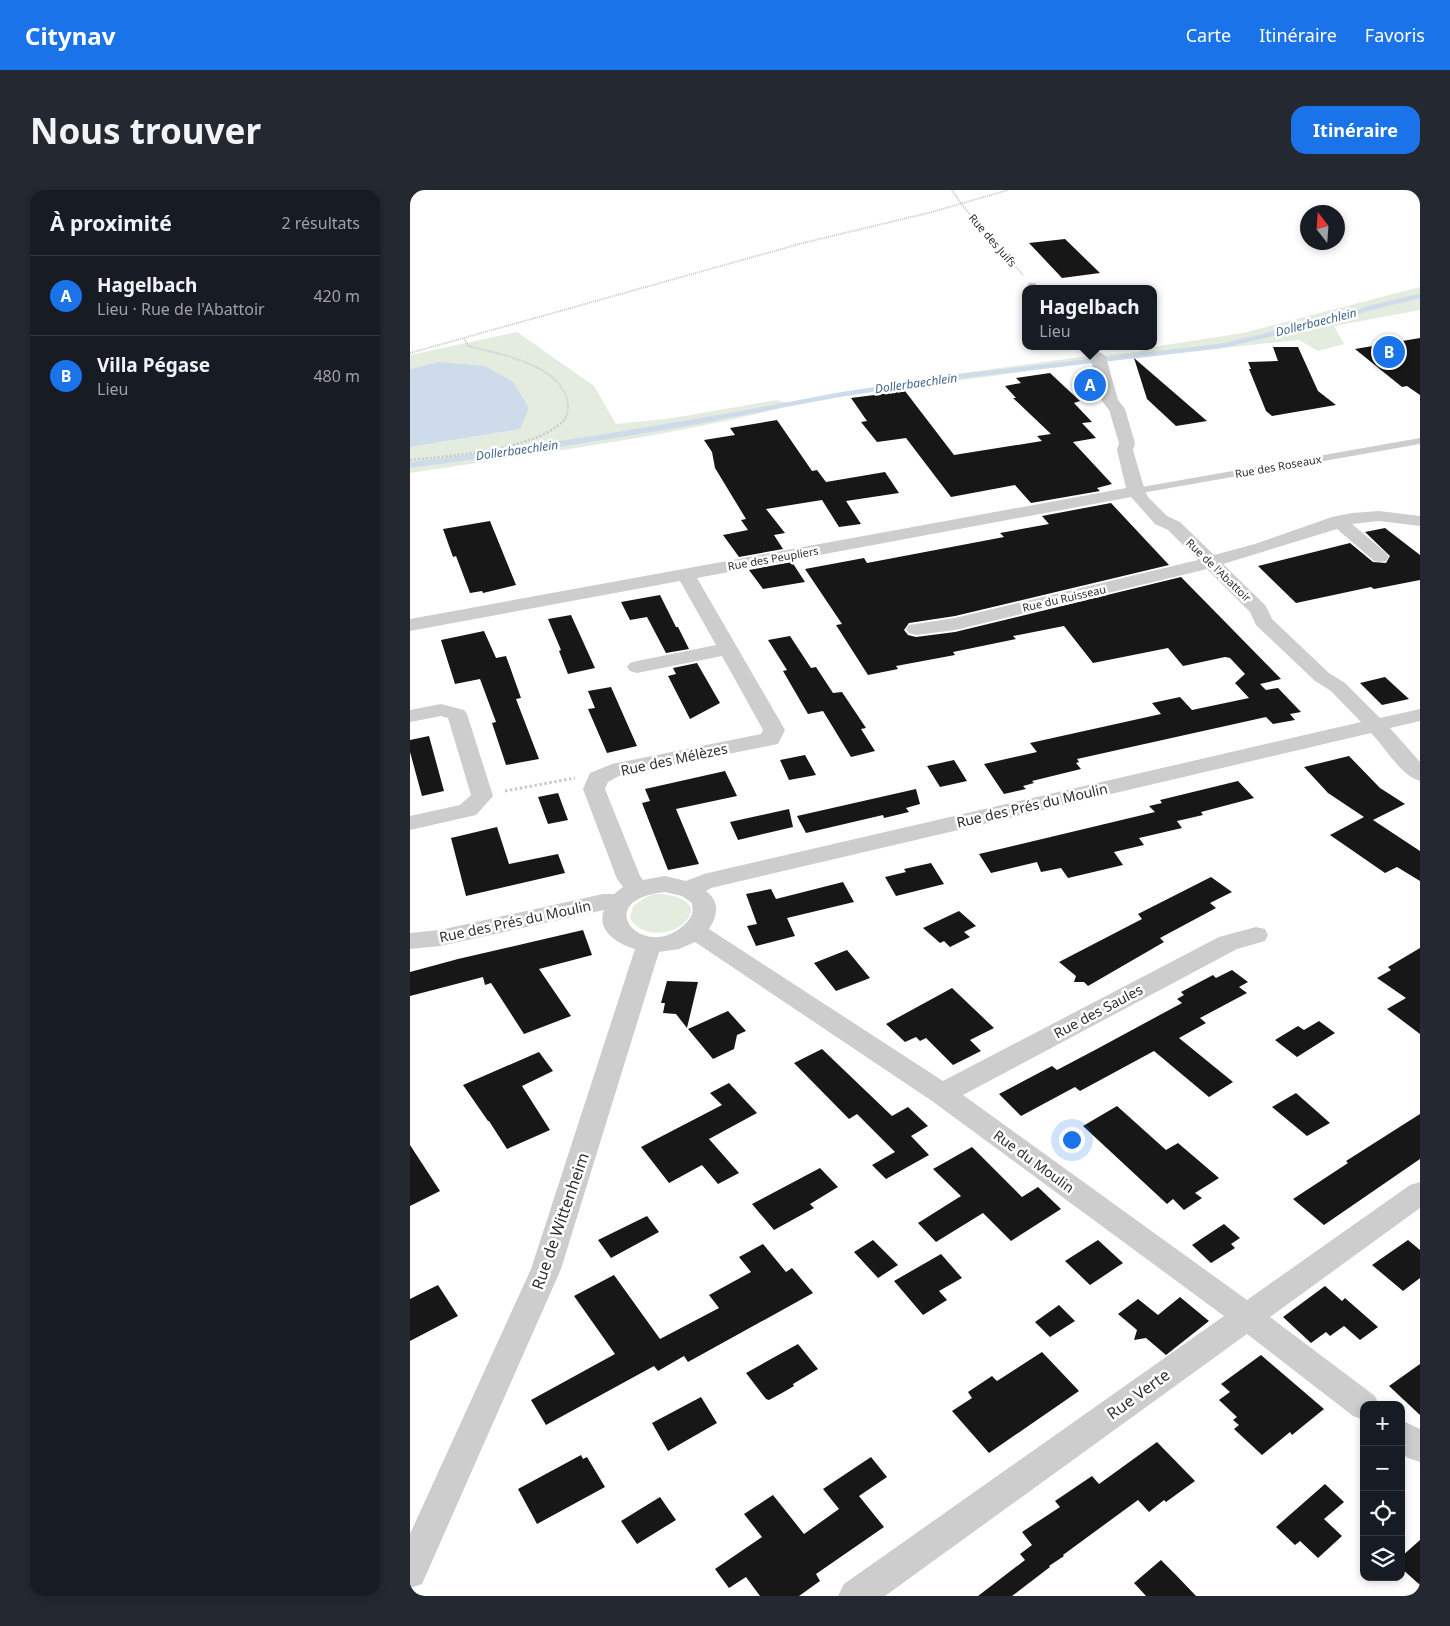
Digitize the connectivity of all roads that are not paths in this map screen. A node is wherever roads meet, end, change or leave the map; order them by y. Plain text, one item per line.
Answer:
1 (1096, 356) edge
2 (1420, 441) edge
3 (1136, 491) junction
4 (1338, 521) junction
5 (1420, 521) edge
6 (1380, 557) dead end
7 (1211, 562) junction
8 (686, 574) junction
9 (410, 625) edge
10 (916, 629) dead end
11 (728, 649) junction
12 (637, 667) dead end
13 (1420, 715) edge
14 (410, 716) edge
15 (1376, 726) junction
16 (1420, 774) edge
17 (410, 823) edge
18 (690, 889) junction
19 (629, 895) junction
20 (695, 931) junction
21 (1256, 935) dead end
22 (410, 941) edge
23 (649, 944) junction
24 (942, 1094) junction
25 (1420, 1193) edge
26 (1246, 1316) junction
27 (1360, 1403) edge
28 (1405, 1437) edge
29 (1420, 1448) edge
30 (410, 1572) edge
31 (856, 1596) edge

1 - 3 street, Rue de l'Abattoir
2 - 3 lane, Rue des Roseaux
3 - 7 street, Rue de l'Abattoir
3 - 8 street, Rue des Peupliers
4 - 5 street, Rue du Ruisseau
4 - 6 street
4 - 7 street, Rue du Ruisseau
7 - 10 street, Rue du Ruisseau
7 - 15 street, Rue de l'Abattoir
8 - 9 street, Rue des Peupliers
8 - 11 street, Rue des Mélèzes
11 - 12 street
11 - 19 street, Rue des Mélèzes
13 - 15 street, Rue des Prés du Moulin
14 - 17 street
15 - 16 street, Rue de l'Abattoir
15 - 18 street, Rue des Prés du Moulin
18 - 19 street
18 - 20 street
19 - 22 street, Rue des Prés du Moulin
19 - 23 street
20 - 23 street
20 - 24 street, Rue du Moulin
21 - 24 street, Rue des Saules
23 - 30 street, Rue de Wittenheim
24 - 26 street, Rue du Moulin
25 - 26 street, Rue Verte
26 - 27 street, Rue du Moulin
26 - 31 street, Rue Verte
28 - 29 street

